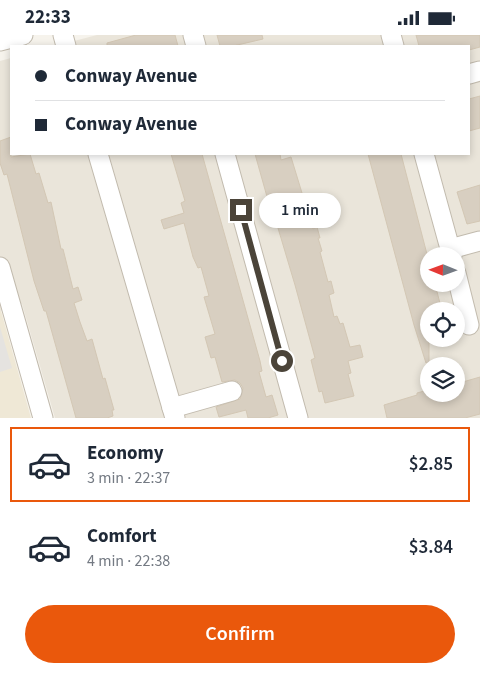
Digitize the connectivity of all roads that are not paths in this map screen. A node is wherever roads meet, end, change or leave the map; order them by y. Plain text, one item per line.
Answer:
1 (23, 35) edge
2 (0, 41) edge
3 (98, 155) edge
4 (225, 155) edge
5 (424, 155) edge
6 (480, 241) edge
7 (449, 247) edge
8 (465, 247) edge
9 (0, 267) edge
10 (461, 293) edge
11 (469, 325) dead end
12 (232, 391) dead end
13 (174, 413) edge
14 (43, 418) edge
15 (298, 418) edge

1 - 2 street
3 - 13 street
4 - 15 street
5 - 7 street
6 - 8 street
9 - 14 street
10 - 11 street
12 - 13 street

